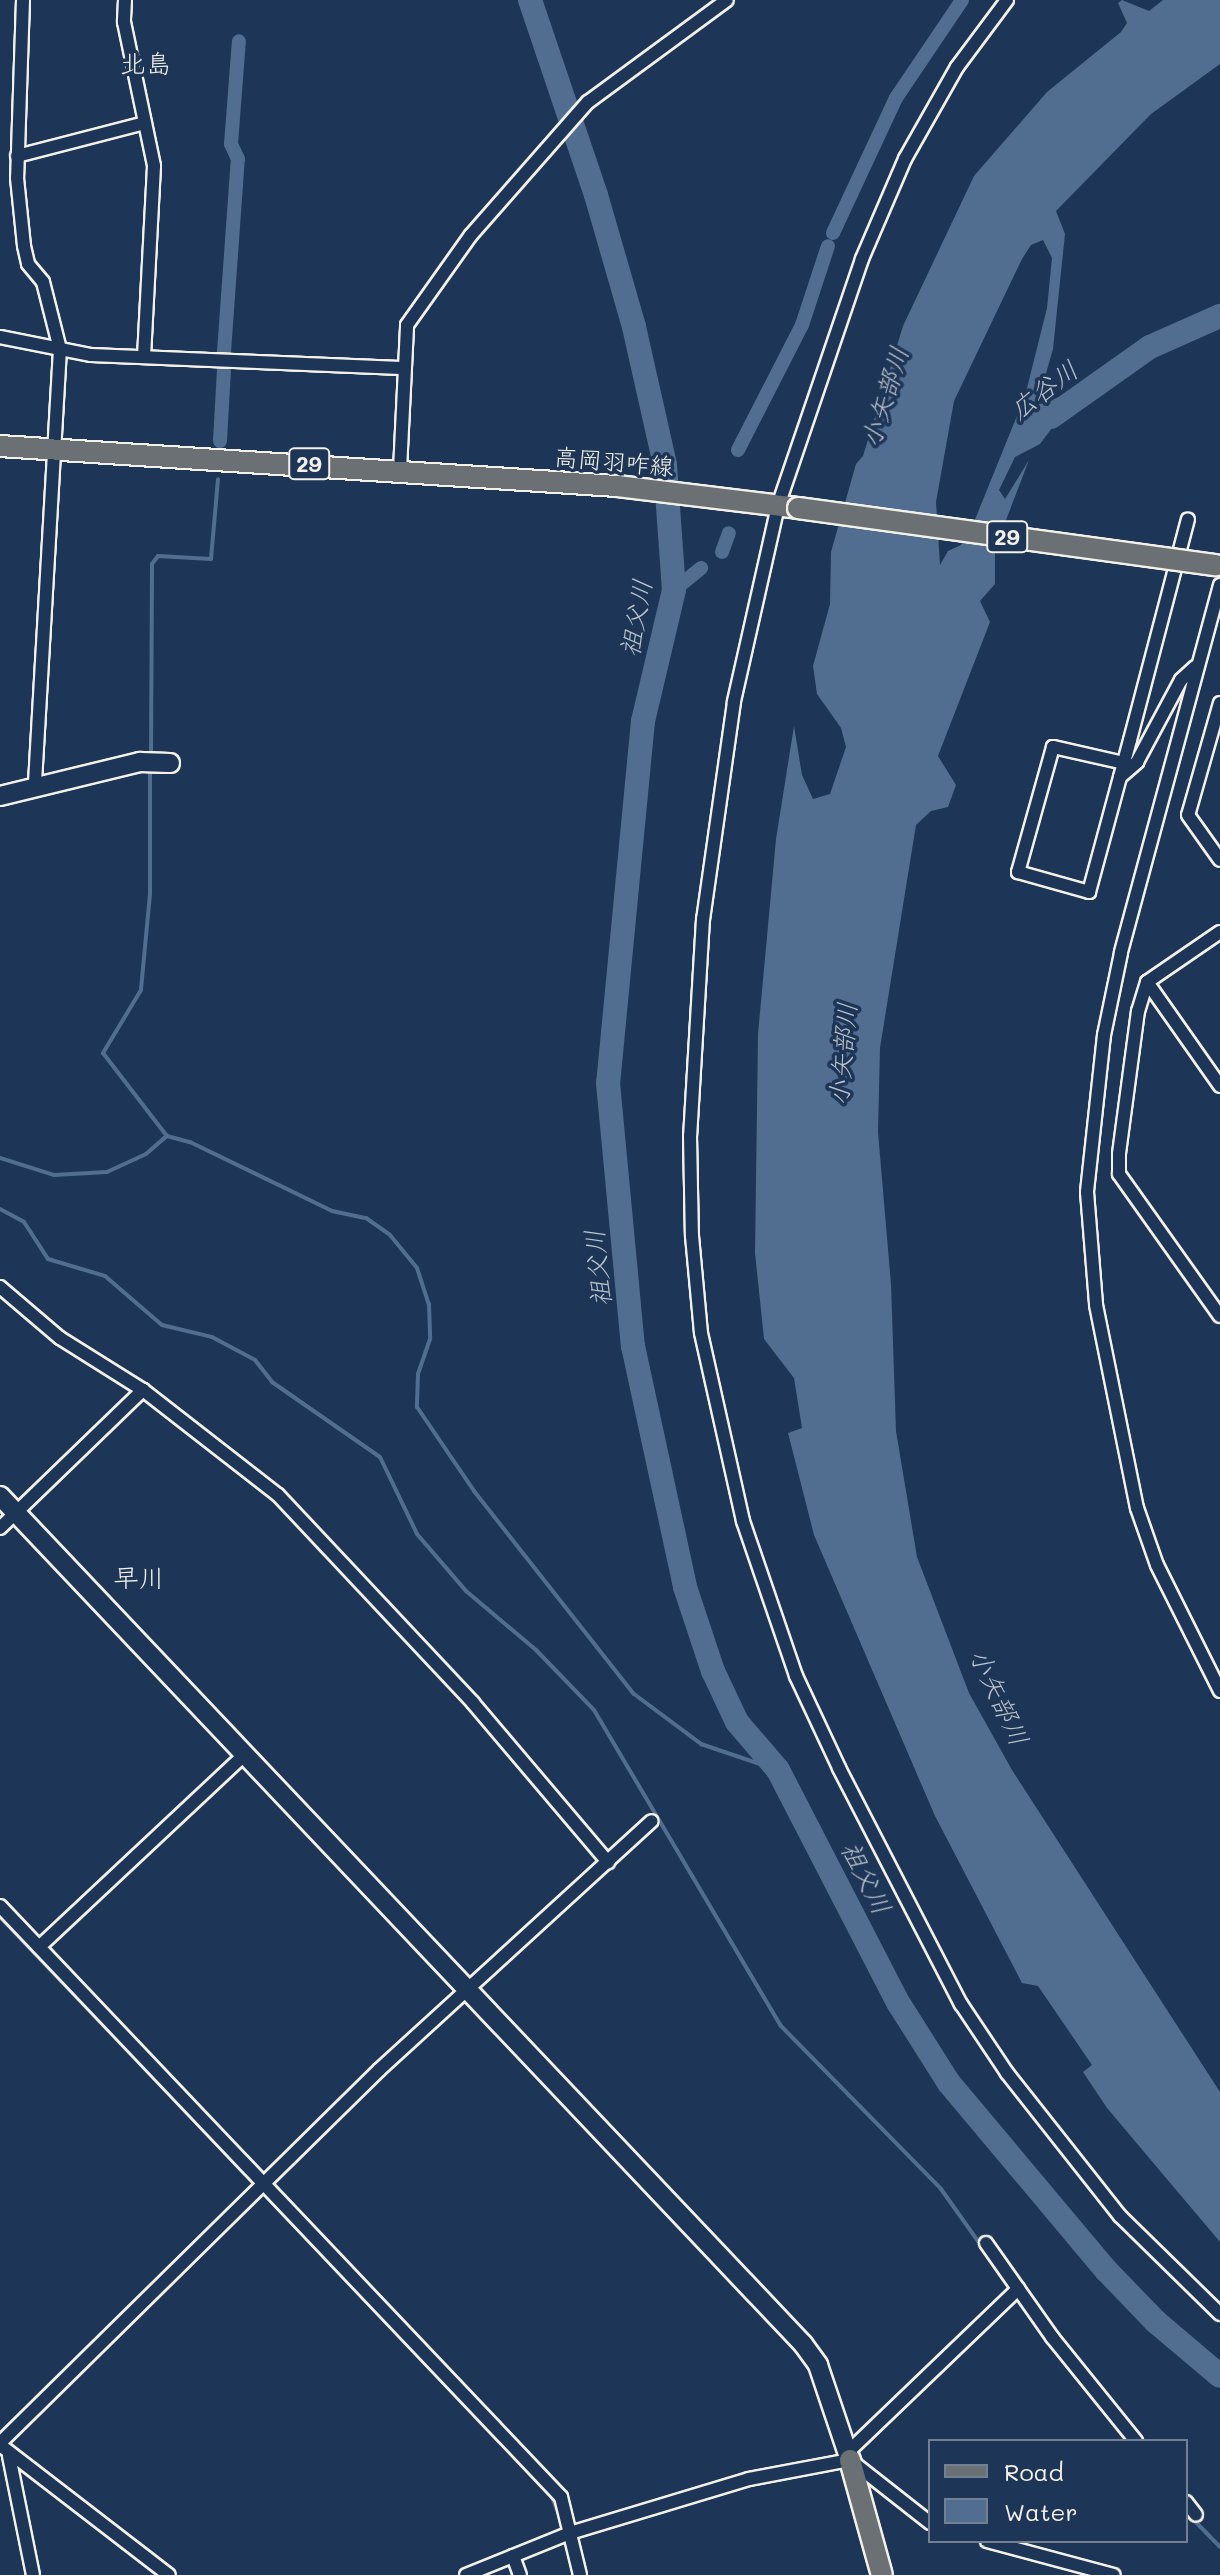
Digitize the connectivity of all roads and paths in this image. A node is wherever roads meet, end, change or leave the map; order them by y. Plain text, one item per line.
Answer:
1 (23, 0) edge
2 (125, 0) edge
3 (727, 0) edge
4 (1007, 0) edge
5 (145, 123) junction
6 (17, 156) junction
7 (0, 337) edge
8 (60, 349) junction
9 (144, 357) junction
10 (401, 368) junction
11 (0, 446) edge
12 (53, 449) junction
13 (400, 470) junction
14 (788, 507) junction
15 (1188, 519) dead end
16 (1219, 572) edge
17 (1195, 667) junction
18 (1220, 703) edge
19 (155, 762) dead end
20 (1124, 763) junction
21 (1120, 777) junction
22 (35, 787) junction
23 (0, 796) edge
24 (1220, 860) edge
25 (1220, 932) edge
26 (1147, 982) junction
27 (1220, 1086) edge
28 (0, 1287) edge
29 (1220, 1316) edge
30 (143, 1390) junction
31 (0, 1496) edge
32 (16, 1513) junction
33 (0, 1528) edge
34 (1220, 1691) edge
35 (245, 1754) junction
36 (652, 1821) dead end
37 (608, 1862) junction
38 (0, 1906) edge
39 (39, 1947) junction
40 (468, 1991) junction
41 (261, 2187) junction
42 (986, 2243) dead end
43 (1016, 2291) junction
44 (1220, 2314) edge
45 (1134, 2439) edge
46 (0, 2444) edge
47 (9, 2456) junction
48 (849, 2456) junction
49 (1188, 2505) edge
50 (1196, 2515) dead end
51 (928, 2521) edge
52 (569, 2534) junction
53 (994, 2543) edge
54 (513, 2556) junction
55 (33, 2575) edge
56 (169, 2575) edge
57 (466, 2575) edge
58 (520, 2575) edge
59 (580, 2575) edge
60 (882, 2575) edge
61 (1114, 2575) edge

1 - 6 street
2 - 5 street
3 - 10 street
4 - 14 street
5 - 6 street
5 - 9 street
6 - 8 street
7 - 8 street
8 - 9 street
8 - 12 street
9 - 10 street
10 - 13 street
11 - 12 main road, 高岡羽咋線 / 29
12 - 13 main road, 高岡羽咋線 / 29
12 - 22 street
13 - 14 main road, 高岡羽咋線 / 29
14 - 16 main road, 高岡羽咋線 / 29, bridge
14 - 44 street
15 - 20 street
16 - 17 street
17 - 21 street
17 - 34 street
18 - 24 street
19 - 22 street
20 - 21 street
20 - 21 street
22 - 23 street
25 - 26 street
26 - 27 street
26 - 29 street
28 - 30 street
30 - 32 street
30 - 37 street
31 - 32 street
32 - 33 street
32 - 35 street
35 - 39 street
35 - 40 street
36 - 37 street
37 - 40 street
38 - 39 street
39 - 41 street
40 - 41 street
40 - 48 street
41 - 46 street
41 - 52 street
42 - 43 street
43 - 45 street
43 - 48 street
46 - 47 street
47 - 55 street
47 - 56 street
48 - 51 street
48 - 52 street
48 - 60 main road
49 - 50 street
52 - 54 street
52 - 59 street
53 - 61 street
54 - 57 street
54 - 58 street

